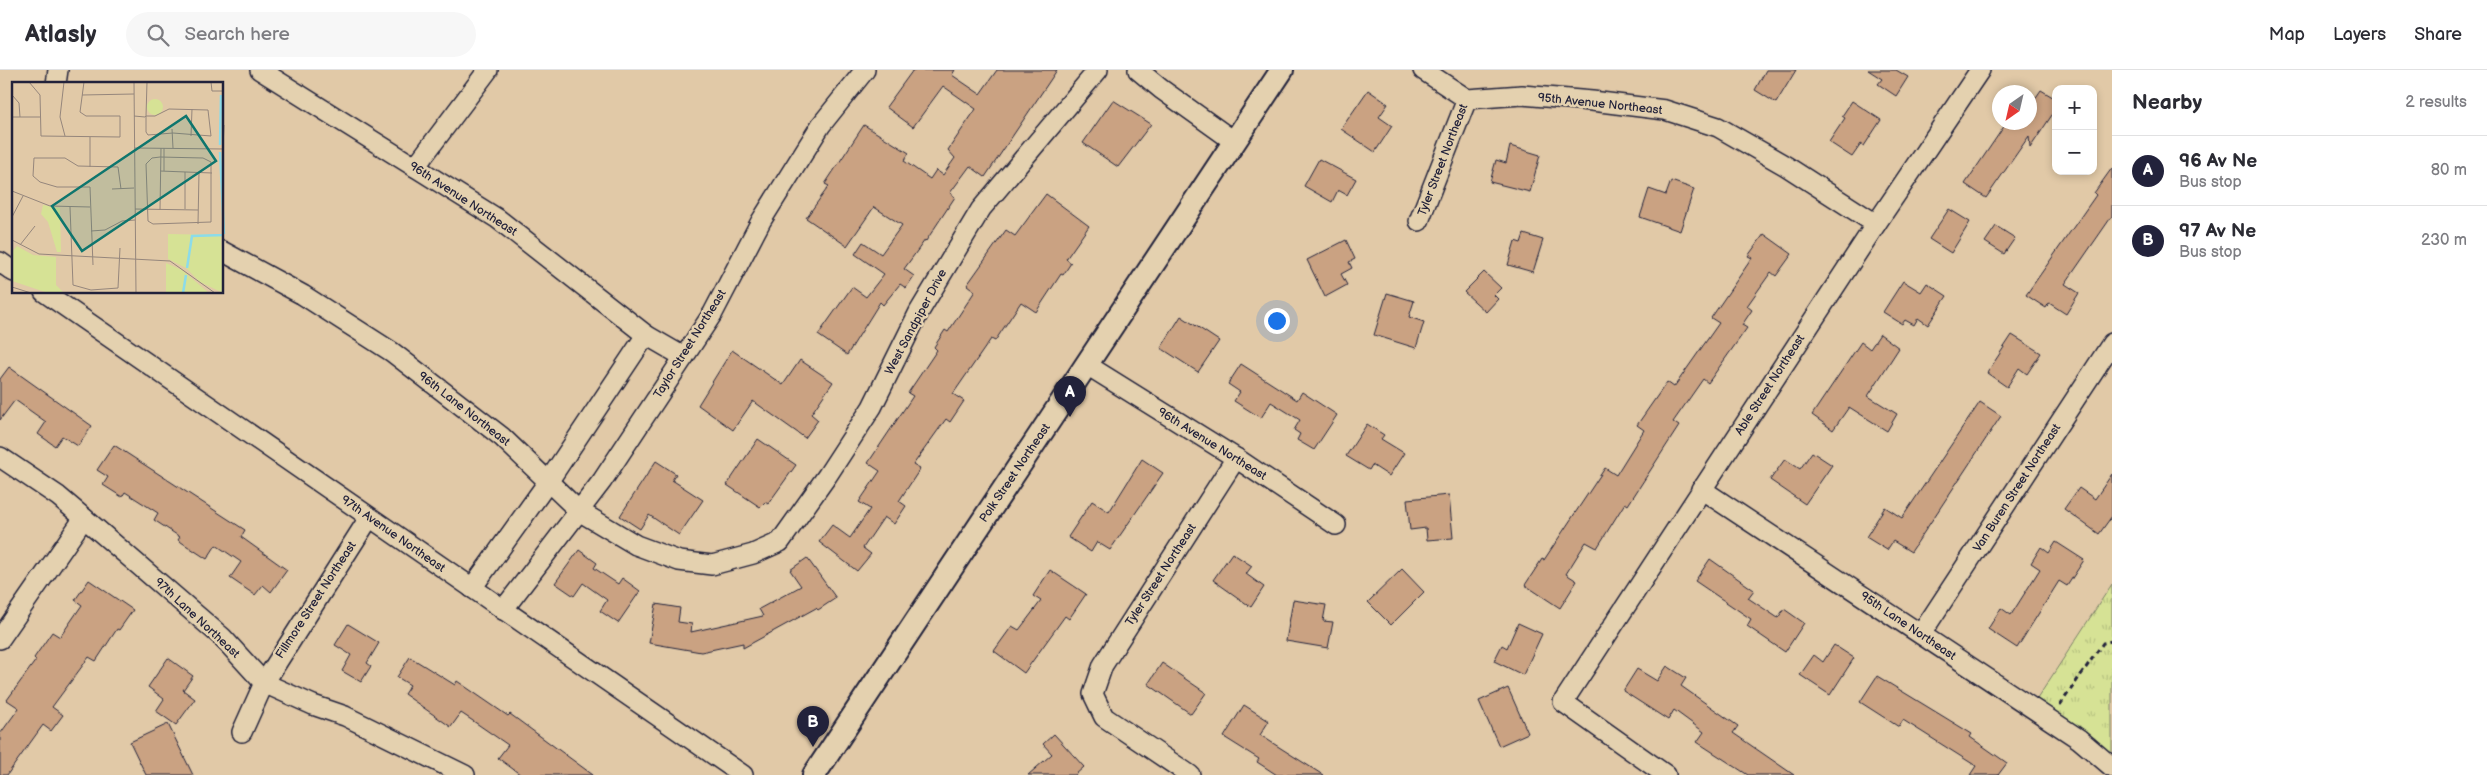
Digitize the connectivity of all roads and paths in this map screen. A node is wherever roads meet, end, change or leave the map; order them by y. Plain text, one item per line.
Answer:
1 (488, 70) edge
2 (866, 70) edge
3 (1098, 70) edge
4 (1138, 70) edge
5 (1282, 70) edge
6 (1424, 70) edge
7 (1980, 70) edge
8 (265, 71) edge
9 (1467, 99) junction
10 (1234, 142) junction
11 (415, 167) junction
12 (1419, 221) dead end
13 (1876, 224) junction
14 (224, 252) edge
15 (0, 262) edge
16 (12, 271) edge
17 (47, 294) edge
18 (646, 335) junction
19 (2112, 343) edge
20 (684, 358) junction
21 (1087, 365) junction
22 (0, 457) edge
23 (1236, 458) junction
24 (548, 482) junction
25 (1701, 489) junction
26 (579, 511) junction
27 (84, 518) junction
28 (369, 518) junction
29 (1336, 525) dead end
30 (731, 560) joint
31 (472, 588) junction
32 (503, 610) junction
33 (1921, 634) junction
34 (0, 639) edge
35 (2112, 641) edge
36 (264, 683) junction
37 (2049, 720) junction
38 (242, 732) dead end
39 (2112, 767) edge
40 (1185, 774) edge
41 (465, 775) edge
42 (742, 775) edge
43 (814, 775) edge
44 (1666, 775) edge

1 - 11 street
2 - 20 street, Taylor Street Northeast
3 - 30 street, West Sandpiper Drive
4 - 10 street
5 - 10 street, Polk Street Northeast
6 - 9 street
7 - 13 street, Able Street Northeast
8 - 11 street, 96th Avenue Northeast
9 - 12 street, Tyler Street Northeast
9 - 13 street, 95th Avenue Northeast
10 - 21 street, Polk Street Northeast
11 - 18 street, 96th Avenue Northeast
13 - 25 street, Able Street Northeast
14 - 24 street, 96th Lane Northeast
15 - 16 street
17 - 28 street, 97th Avenue Northeast
18 - 20 street, 96th Avenue Northeast
18 - 24 street
19 - 33 street, Van Buren Street Northeast
20 - 26 street, Taylor Street Northeast
21 - 23 street, 96th Avenue Northeast
21 - 43 street, Polk Street Northeast
22 - 27 street, 97th Lane Northeast
23 - 29 street, 96th Avenue Northeast
23 - 40 street, Tyler Street Northeast
24 - 26 street, 96th Lane Northeast
24 - 31 street
25 - 33 street, 95th Lane Northeast
25 - 44 street, Able Street Northeast
26 - 30 street, 96th Lane Northeast
26 - 32 street, Taylor Street Northeast
27 - 34 street
27 - 36 street, 97th Lane Northeast
28 - 31 street, 97th Avenue Northeast
28 - 36 street, Fillmore Street Northeast
31 - 32 street, 97th Avenue Northeast
32 - 42 street, 97th Avenue Northeast
33 - 37 street, 95th Lane Northeast
35 - 37 path
36 - 38 street, Fillmore Street Northeast
36 - 41 street, 97th Lane Northeast
37 - 39 street, 95th Lane Northeast

